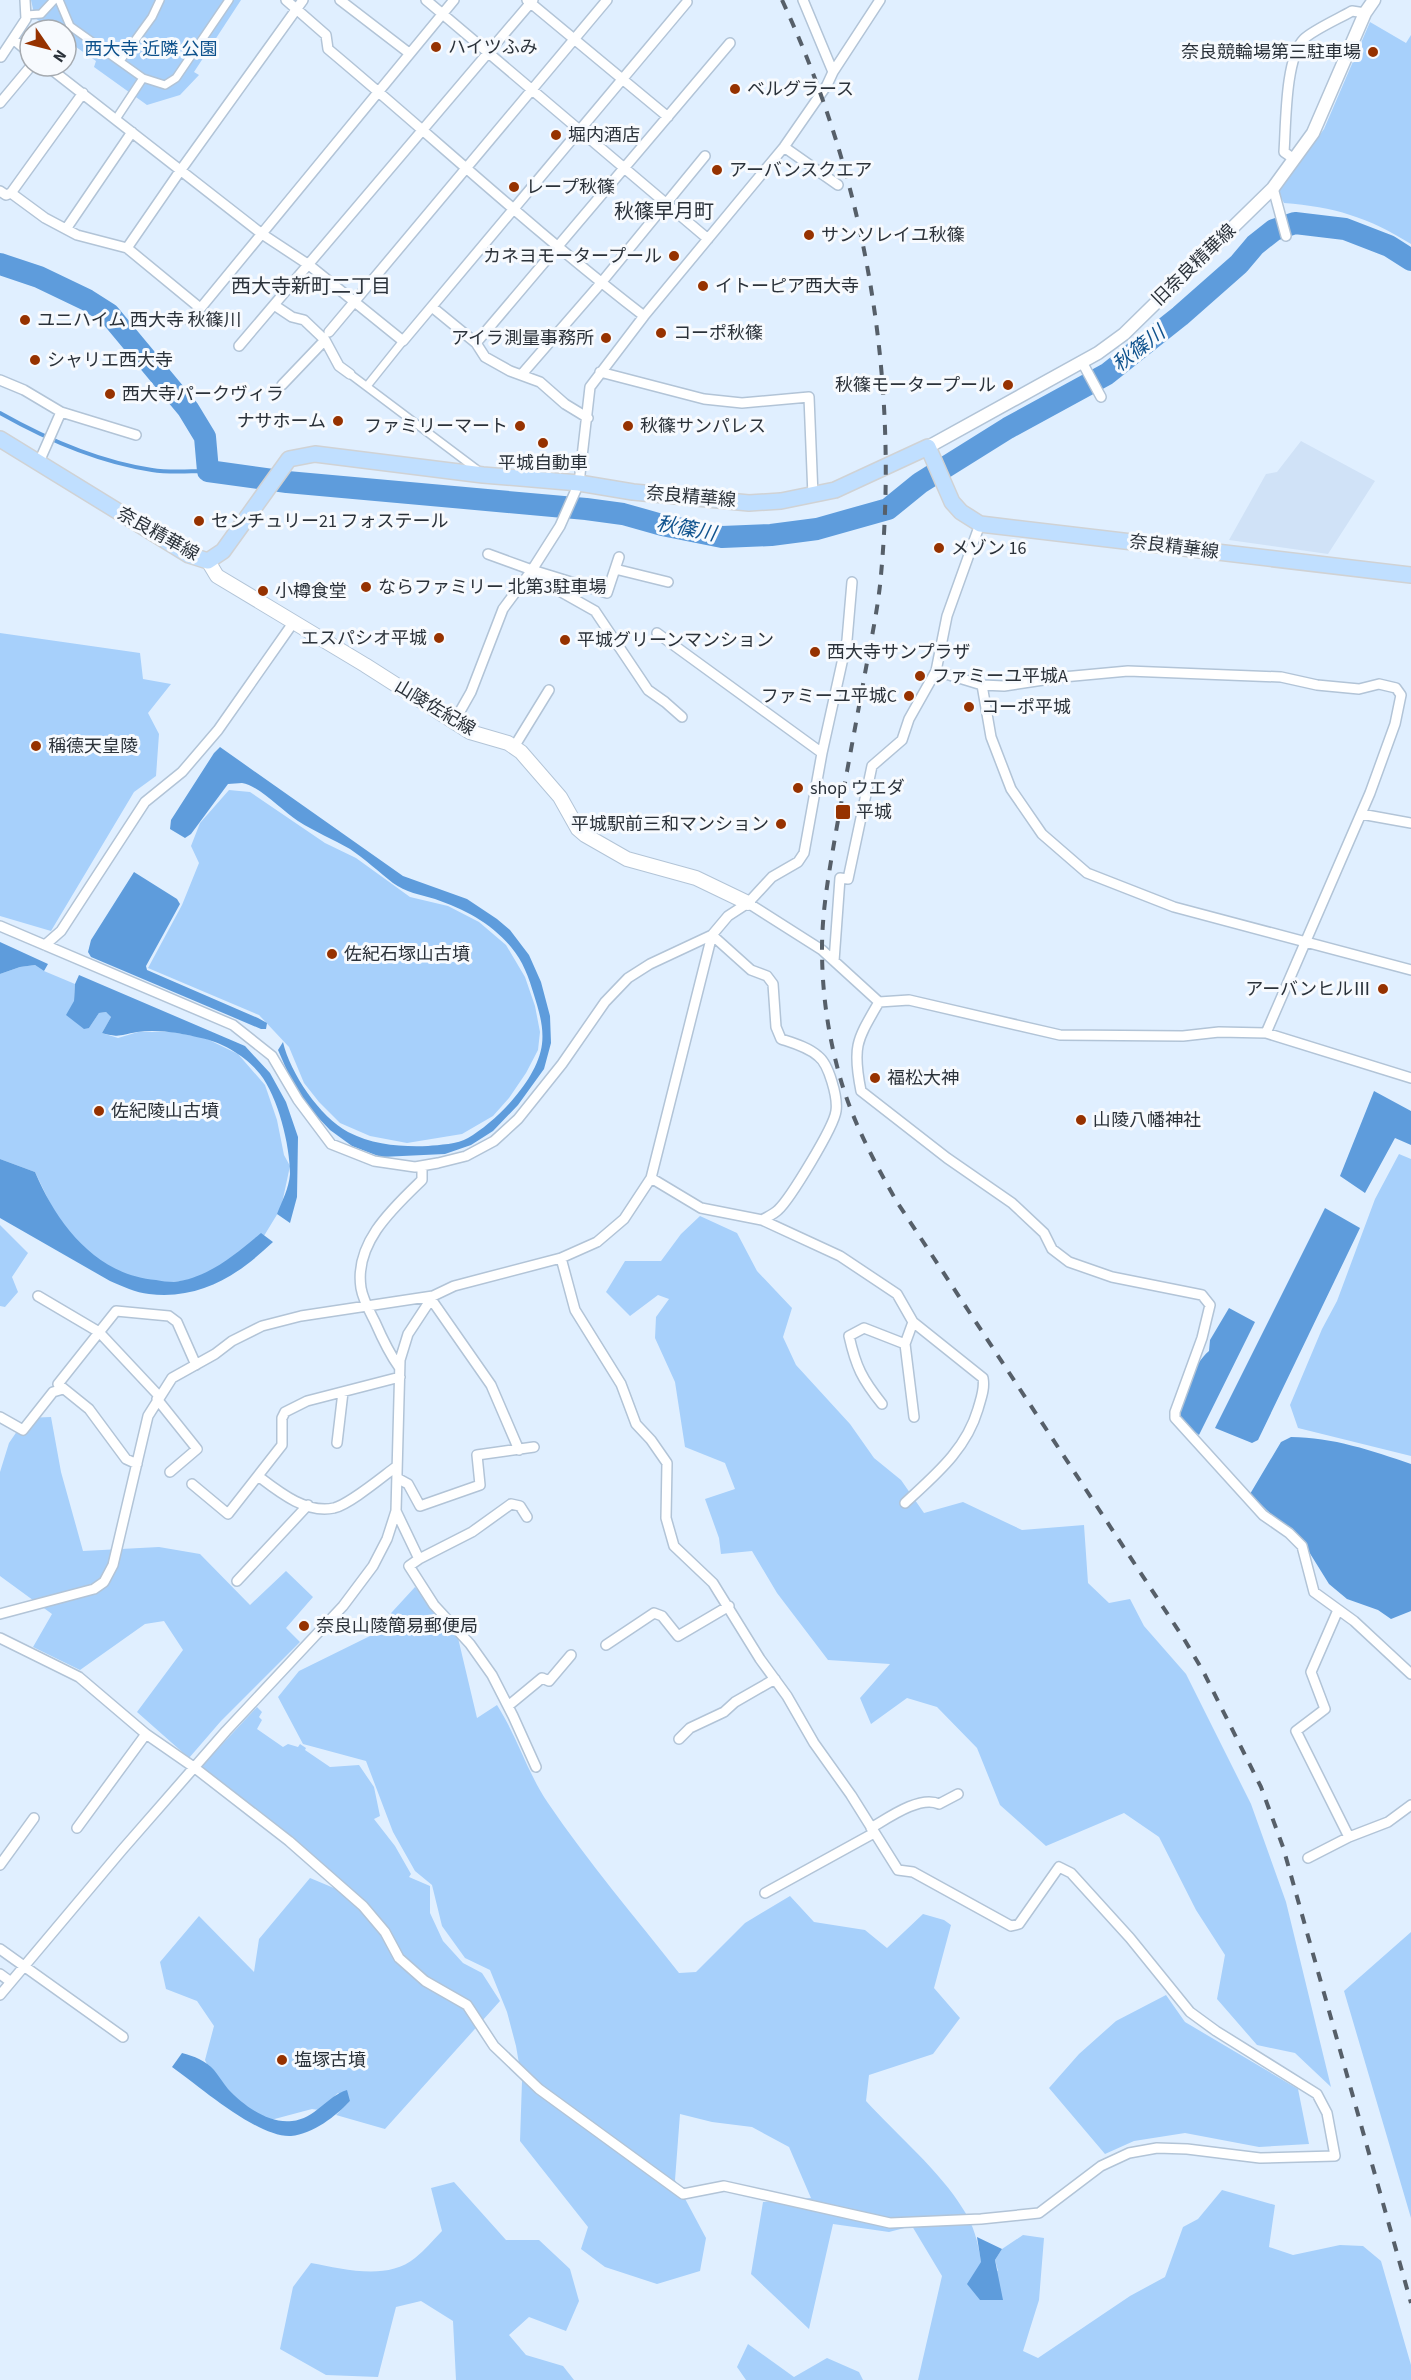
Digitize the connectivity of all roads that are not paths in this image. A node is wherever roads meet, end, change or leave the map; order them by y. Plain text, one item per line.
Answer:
1 (25, 0) edge
2 (54, 0) edge
3 (59, 0) edge
4 (160, 0) edge
5 (229, 0) edge
6 (286, 0) edge
7 (303, 0) edge
8 (340, 0) edge
9 (426, 0) edge
10 (454, 0) edge
11 (607, 0) edge
12 (802, 0) edge
13 (1374, 0) edge
14 (530, 1) edge
15 (877, 1) edge
16 (687, 2) dead end
17 (296, 10) junction
18 (1365, 13) junction
19 (442, 14) junction
20 (26, 15) junction
21 (13, 39) junction
22 (575, 40) junction
23 (18, 43) edge
24 (729, 43) dead end
25 (409, 53) junction
26 (488, 53) junction
27 (1, 57) edge
28 (120, 61) junction
29 (832, 72) junction
30 (21, 78) edge
31 (63, 78) edge
32 (144, 78) junction
33 (624, 80) junction
34 (378, 91) junction
35 (532, 91) junction
36 (83, 93) junction
37 (0, 102) edge
38 (669, 117) junction
39 (116, 119) junction
40 (423, 130) junction
41 (581, 131) junction
42 (132, 132) junction
43 (784, 147) junction
44 (705, 156) dead end
45 (1294, 159) junction
46 (625, 168) junction
47 (466, 169) junction
48 (180, 171) junction
49 (838, 185) dead end
50 (1273, 189) junction
51 (0, 191) edge
52 (11, 193) junction
53 (665, 204) junction
54 (516, 209) junction
55 (66, 229) junction
56 (262, 234) junction
57 (1286, 236) dead end
58 (708, 239) junction
59 (558, 245) junction
60 (128, 249) junction
61 (309, 265) junction
62 (601, 283) junction
63 (355, 302) junction
64 (274, 305) junction
65 (432, 307) junction
66 (200, 308) junction
67 (644, 316) junction
68 (190, 321) dead end
69 (327, 336) junction
70 (403, 341) junction
71 (476, 343) junction
72 (239, 346) dead end
73 (1082, 362) junction
74 (600, 372) junction
75 (350, 374) joint
76 (522, 374) junction
77 (0, 380) edge
78 (282, 385) dead end
79 (367, 386) junction
80 (1101, 397) dead end
81 (61, 412) junction
82 (588, 418) junction
83 (136, 435) dead end
84 (0, 439) edge
85 (930, 451) junction
86 (42, 455) junction
87 (483, 474) junction
88 (577, 486) junction
89 (813, 496) junction
90 (980, 524) junction
91 (488, 554) dead end
92 (619, 557) dead end
93 (208, 561) junction
94 (615, 569) junction
95 (532, 570) junction
96 (1411, 575) edge
97 (668, 582) dead end
98 (852, 582) dead end
99 (292, 622) junction
100 (657, 633) dead end
101 (936, 671) junction
102 (982, 685) junction
103 (549, 690) dead end
104 (682, 717) dead end
105 (454, 722) junction
106 (514, 747) junction
107 (822, 753) junction
108 (1361, 814) junction
109 (1411, 823) edge
110 (748, 903) junction
111 (0, 926) edge
112 (712, 935) junction
113 (1306, 943) junction
114 (45, 945) junction
115 (834, 961) junction
116 (1411, 970) edge
117 (879, 1002) junction
118 (1266, 1032) junction
119 (1411, 1078) edge
120 (422, 1166) junction
121 (651, 1178) junction
122 (762, 1220) junction
123 (561, 1258) junction
124 (38, 1296) dead end
125 (432, 1297) junction
126 (368, 1306) junction
127 (913, 1322) junction
128 (99, 1332) junction
129 (905, 1344) junction
130 (196, 1365) junction
131 (400, 1373) junction
132 (63, 1389) junction
133 (343, 1392) junction
134 (158, 1397) junction
135 (882, 1404) dead end
136 (0, 1417) edge
137 (914, 1417) dead end
138 (337, 1443) dead end
139 (534, 1447) dead end
140 (519, 1450) junction
141 (137, 1464) junction
142 (397, 1466) junction
143 (170, 1472) dead end
144 (258, 1476) junction
145 (397, 1478) junction
146 (192, 1484) dead end
147 (905, 1503) dead end
148 (308, 1505) junction
149 (396, 1511) junction
150 (527, 1517) dead end
151 (419, 1559) junction
152 (237, 1581) dead end
153 (729, 1606) junction
154 (1338, 1610) junction
155 (0, 1614) edge
156 (0, 1638) edge
157 (606, 1645) dead end
158 (571, 1655) dead end
159 (1411, 1674) edge
160 (775, 1679) junction
161 (508, 1706) junction
162 (146, 1734) junction
163 (679, 1739) dead end
164 (536, 1767) dead end
165 (195, 1768) junction
166 (958, 1794) dead end
167 (1411, 1804) edge
168 (34, 1818) dead end
169 (77, 1828) dead end
170 (873, 1830) junction
171 (1349, 1837) junction
172 (1308, 1858) dead end
173 (0, 1865) edge
174 (765, 1893) dead end
175 (0, 1948) edge
176 (24, 1966) junction
177 (0, 1974) edge
178 (11, 1982) junction
179 (0, 1995) edge
180 (123, 2037) dead end

1 - 20 street
2 - 20 street
3 - 28 street
4 - 28 street
5 - 32 street
6 - 17 street
7 - 17 street
8 - 25 street
9 - 19 street
10 - 19 street
11 - 22 street
12 - 29 street
13 - 18 street, 旧奈良精華線
14 - 22 street
14 - 26 street
15 - 29 street
16 - 33 street
17 - 34 street
17 - 48 street
18 - 45 street, 旧奈良精華線
18 - 45 street
19 - 25 street
19 - 26 street
20 - 21 street
21 - 23 street
21 - 27 street
22 - 33 street
22 - 35 street
24 - 38 street
25 - 34 street
26 - 35 street
26 - 40 street
28 - 32 street
29 - 43 street
30 - 37 street
31 - 36 street
32 - 39 street
33 - 38 street
33 - 41 street
34 - 40 street
34 - 56 street
35 - 41 street
35 - 47 street
36 - 39 street
36 - 52 street
38 - 46 street
39 - 42 street
40 - 47 street
40 - 61 street
41 - 46 street
41 - 54 street
42 - 48 street
42 - 55 street
43 - 49 street
43 - 58 street
44 - 53 street
45 - 50 street, 旧奈良精華線
46 - 53 street
46 - 59 street
47 - 54 street
47 - 63 street
48 - 56 street
48 - 60 street
50 - 57 street
50 - 73 street, 旧奈良精華線
51 - 52 street
52 - 55 street
53 - 58 street
53 - 62 street
54 - 59 street
54 - 65 street
55 - 60 street
56 - 61 street
56 - 66 street
58 - 67 street
59 - 62 street
59 - 71 street
60 - 66 street
61 - 63 street
61 - 64 street
62 - 67 street
62 - 76 street
63 - 69 street
63 - 70 street
64 - 69 street
64 - 72 street
65 - 70 street
65 - 71 street
66 - 68 street
67 - 74 street
69 - 75 street
69 - 78 street
70 - 79 street
71 - 76 street
73 - 80 street
73 - 85 street, 旧奈良精華線
74 - 82 street
74 - 89 street
75 - 79 street
76 - 82 street
77 - 81 street
79 - 87 street
81 - 83 street
81 - 86 street
82 - 88 street
84 - 86 main road, 奈良精華線
85 - 89 main road, 奈良精華線
85 - 90 main road, 奈良精華線
86 - 93 main road, 奈良精華線
87 - 88 main road, 奈良精華線
87 - 93 main road, 奈良精華線
88 - 89 main road, 奈良精華線
88 - 95 street
90 - 96 main road, 奈良精華線
90 - 101 street
91 - 95 street
92 - 94 street
93 - 99 main road, 山陵佐紀線
94 - 95 street
94 - 97 street
95 - 104 street
95 - 105 street
98 - 107 street
99 - 105 main road, 山陵佐紀線
99 - 114 street
100 - 107 street
101 - 102 street
101 - 115 street
102 - 108 street
102 - 113 street
103 - 106 street
105 - 106 main road, 山陵佐紀線
106 - 110 main road, 山陵佐紀線
107 - 110 street
108 - 109 street
108 - 113 street
110 - 112 street
110 - 115 street
111 - 114 street
112 - 120 street
112 - 121 street
112 - 122 street
113 - 116 street
113 - 118 street
114 - 120 street
115 - 117 street
117 - 118 street
117 - 154 street
118 - 119 street
120 - 126 street
121 - 122 street
121 - 123 street
122 - 127 street
123 - 125 street
123 - 153 street
124 - 128 street
125 - 126 street
125 - 131 street
125 - 140 street
126 - 130 street
126 - 131 street
127 - 129 street
127 - 147 street
128 - 130 street
128 - 132 street
128 - 134 street
129 - 135 street
129 - 137 street
130 - 134 street
131 - 133 street
131 - 142 street
132 - 136 street
132 - 141 street
133 - 138 street
133 - 144 street
134 - 141 street
134 - 143 street
139 - 140 street
140 - 145 street
141 - 155 street
142 - 145 street
142 - 148 street
144 - 146 street
144 - 148 street
145 - 149 street
148 - 152 street
149 - 151 street
149 - 165 street
150 - 151 street
151 - 161 street
153 - 157 street
153 - 160 street
154 - 159 street
154 - 171 street
156 - 162 street
158 - 161 street
160 - 163 street
160 - 170 street
161 - 164 street
162 - 165 street
162 - 169 street
165 - 170 street
165 - 176 street
166 - 170 street
167 - 171 street
168 - 173 street
170 - 174 street
171 - 172 street
175 - 176 street
176 - 178 street
176 - 180 street
177 - 178 street
178 - 179 street

